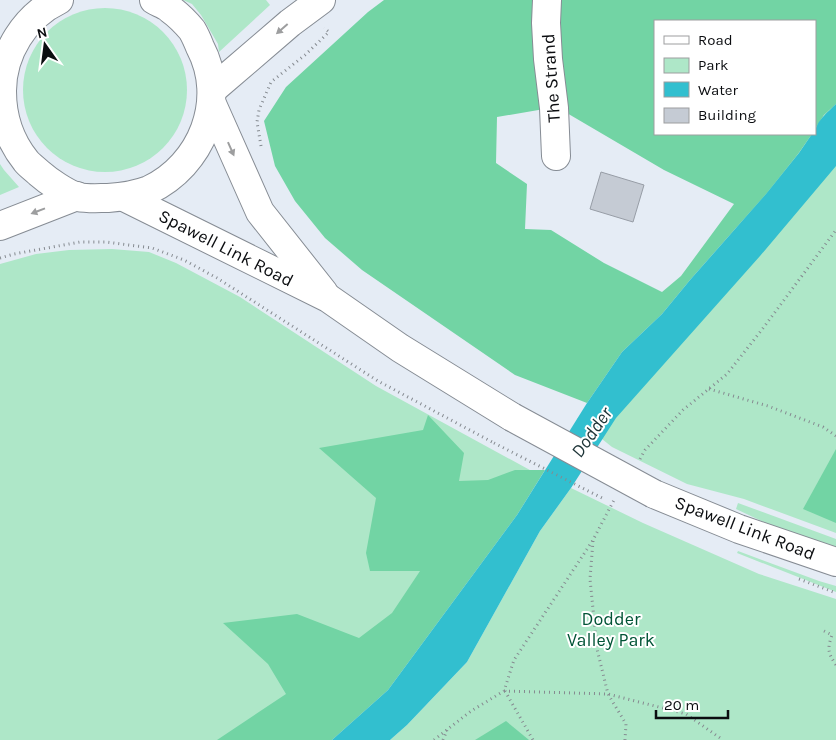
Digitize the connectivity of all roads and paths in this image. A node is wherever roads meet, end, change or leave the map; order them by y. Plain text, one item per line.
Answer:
1 (59, 0) edge
2 (154, 0) edge
3 (322, 0) edge
4 (547, 0) edge
5 (329, 32) dead end
6 (5, 42) edge
7 (1, 79) edge
8 (212, 97) junction
9 (262, 150) dead end
10 (556, 156) dead end
11 (77, 196) junction
12 (124, 197) junction
13 (0, 226) edge
14 (836, 230) edge
15 (0, 258) edge
16 (328, 298) junction
17 (709, 389) junction
18 (836, 436) edge
19 (645, 450) dead end
20 (614, 500) dead end
21 (619, 506) dead end
22 (593, 540) junction
23 (836, 562) edge
24 (824, 631) dead end
25 (836, 665) edge
26 (504, 691) junction
27 (608, 694) junction
28 (448, 730) junction
29 (434, 740) edge
30 (444, 740) edge
31 (533, 740) edge
32 (625, 740) edge
33 (724, 740) edge

1 - 6 street
2 - 8 street
3 -> 8 street
4 - 10 street, The Strand
5 - 9 path
6 - 7 street
7 - 11 street
8 - 12 street
8 -> 16 street, Spawell Link Road
11 - 12 street
11 -> 13 street
12 - 16 street, Spawell Link Road
14 - 17 path
15 - 21 path, bridge
16 - 23 street, Spawell Link Road, bridge
17 - 18 path
17 - 19 path
20 - 22 path
22 - 26 path
22 - 27 path
24 - 25 path
26 - 27 path
26 - 28 path
26 - 31 path
27 - 32 path
27 - 33 path
28 - 29 path
28 - 30 path

